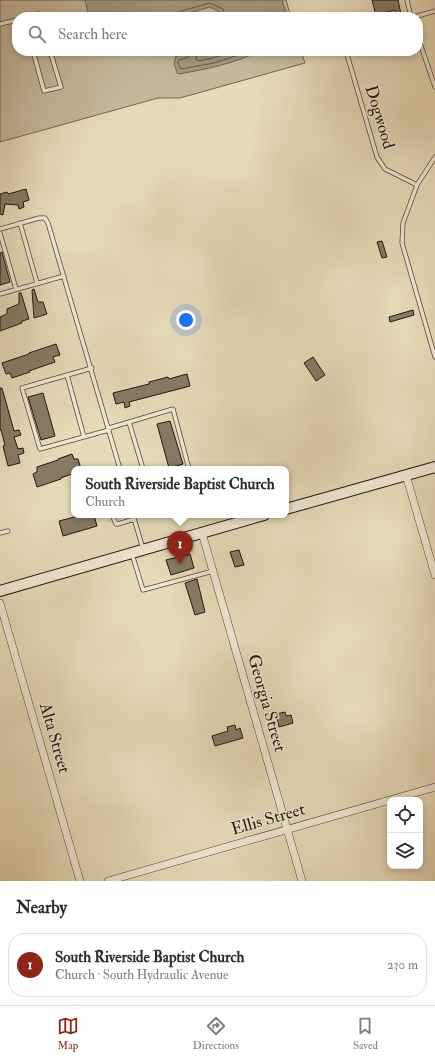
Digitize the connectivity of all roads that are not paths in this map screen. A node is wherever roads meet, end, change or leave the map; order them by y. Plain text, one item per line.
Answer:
1 (407, 0) edge
2 (435, 11) edge
3 (411, 12) edge
4 (423, 14) edge
5 (12, 21) edge
6 (0, 24) edge
7 (423, 52) edge
8 (34, 56) edge
9 (52, 56) edge
10 (347, 56) edge
11 (435, 87) edge
12 (435, 157) edge
13 (417, 185) junction
14 (20, 223) junction
15 (0, 229) edge
16 (0, 233) edge
17 (64, 276) junction
18 (37, 283) junction
19 (16, 289) junction
20 (0, 294) edge
21 (435, 357) edge
22 (92, 368) junction
23 (67, 375) junction
24 (129, 422) junction
25 (109, 429) junction
26 (84, 437) junction
27 (119, 466) edge
28 (142, 466) edge
29 (189, 466) edge
30 (435, 466) edge
31 (406, 475) junction
32 (289, 508) edge
33 (113, 518) edge
34 (132, 518) edge
35 (134, 518) edge
36 (254, 518) edge
37 (8, 531) dead end
38 (0, 533) edge
39 (202, 533) junction
40 (143, 550) junction
41 (132, 553) junction
42 (213, 571) junction
43 (435, 575) edge
44 (0, 591) edge
45 (0, 603) edge
46 (435, 786) edge
47 (288, 830) junction
48 (80, 881) edge
49 (108, 881) edge
50 (302, 881) edge

1 - 3 lane
2 - 4 lane
5 - 6 lane
7 - 11 lane
8 - 9 lane
10 - 13 lane, Dogwood
12 - 13 lane
13 - 21 lane
14 - 15 lane
14 - 17 lane
14 - 18 lane
16 - 19 lane
17 - 18 lane
17 - 22 lane
18 - 19 lane
19 - 20 lane
22 - 23 lane
22 - 25 lane
23 - 26 lane
23 - 26 lane
24 - 25 lane
24 - 28 lane
24 - 29 lane
25 - 26 lane
25 - 27 lane
30 - 31 street
31 - 32 street
31 - 43 street
33 - 34 lane
35 - 40 lane
36 - 39 street
37 - 38 lane
39 - 40 street
39 - 42 street, Georgia Street
40 - 41 street
41 - 42 lane
41 - 44 street
42 - 47 street, Georgia Street
45 - 48 street, Alta Street
46 - 47 street, Ellis Street
47 - 49 street, Ellis Street
47 - 50 street, Georgia Street

